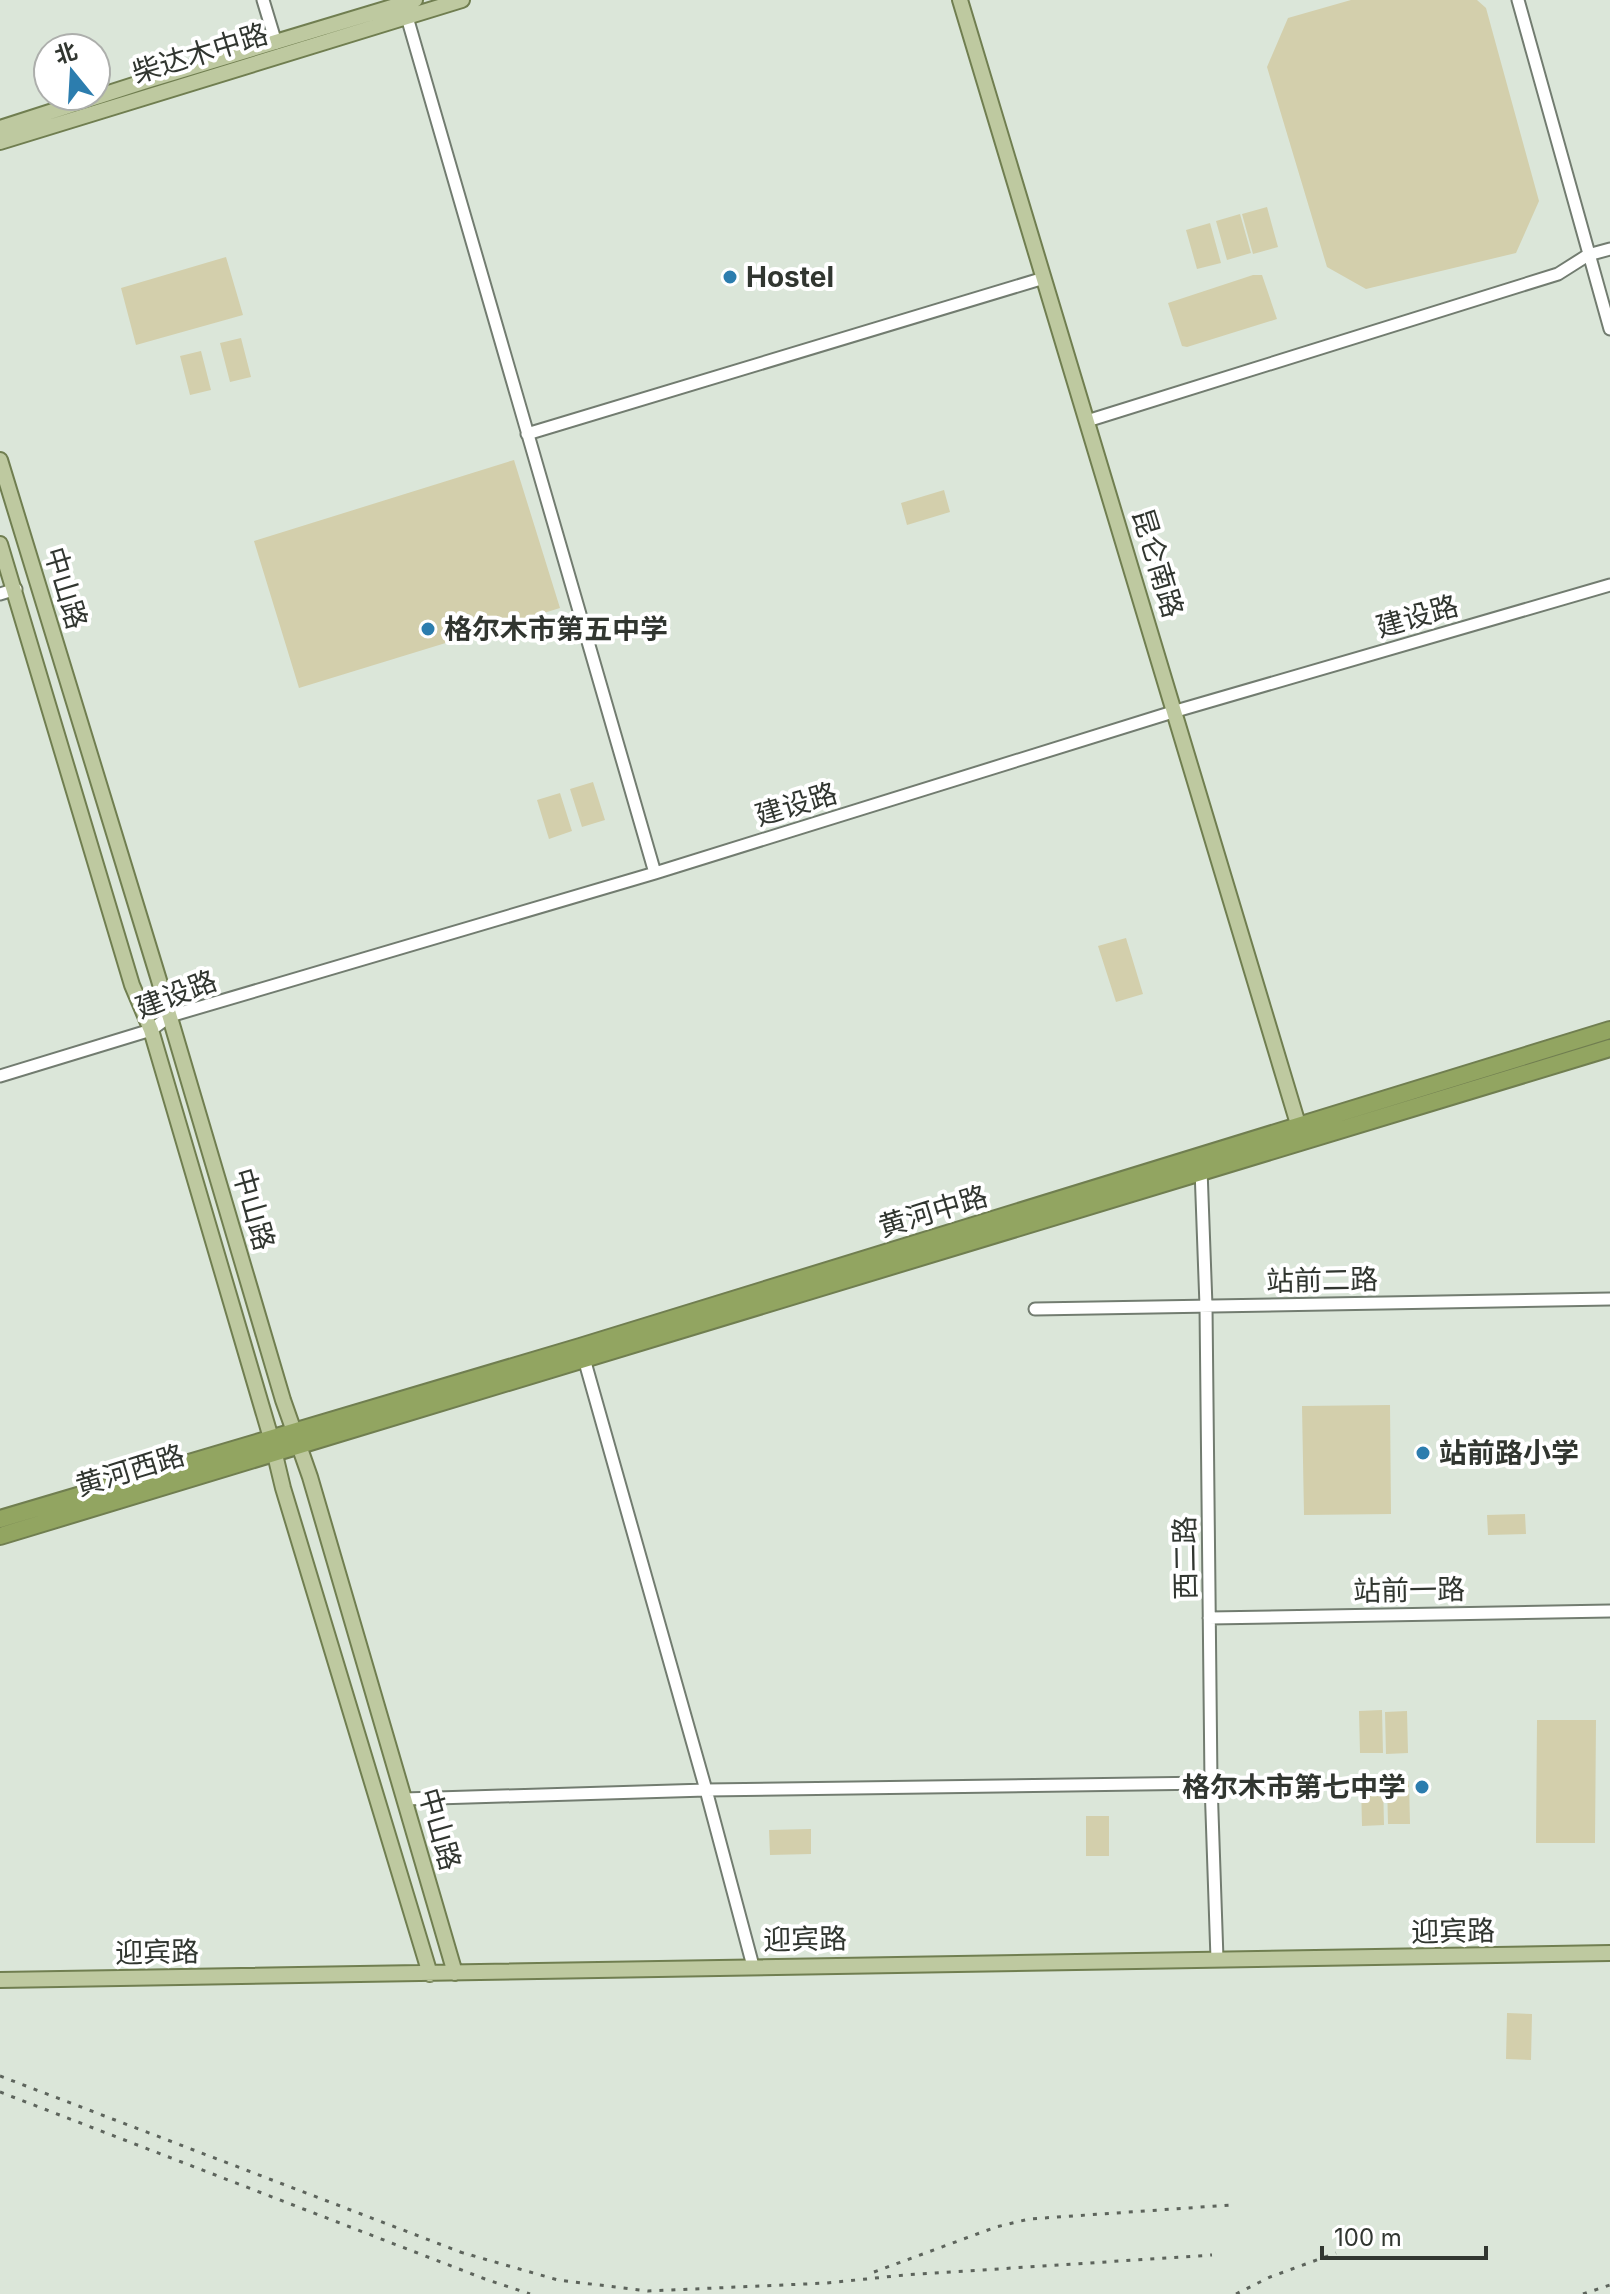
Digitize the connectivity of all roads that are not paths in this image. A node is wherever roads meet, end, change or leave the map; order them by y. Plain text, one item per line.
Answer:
1 (263, 0) edge
2 (415, 0) edge
3 (462, 0) edge
4 (960, 0) edge
5 (1518, 0) edge
6 (407, 17) junction
7 (276, 43) junction
8 (0, 128) edge
9 (0, 142) edge
10 (1610, 249) edge
11 (1588, 255) junction
12 (1044, 278) junction
13 (1610, 329) edge
14 (1087, 421) junction
15 (527, 434) junction
16 (0, 460) edge
17 (0, 544) edge
18 (1610, 585) edge
19 (16, 589) junction
20 (0, 594) edge
21 (1176, 711) junction
22 (655, 873) junction
23 (170, 1016) junction
24 (151, 1030) junction
25 (1610, 1030) edge
26 (1610, 1048) edge
27 (0, 1076) edge
28 (1301, 1134) junction
29 (1199, 1165) junction
30 (1610, 1299) edge
31 (1206, 1306) junction
32 (1035, 1309) dead end
33 (582, 1354) junction
34 (298, 1440) junction
35 (273, 1446) junction
36 (0, 1519) edge
37 (0, 1536) edge
38 (1610, 1611) edge
39 (1209, 1618) junction
40 (1211, 1783) junction
41 (706, 1790) junction
42 (404, 1799) junction
43 (1610, 1953) edge
44 (1217, 1959) junction
45 (753, 1966) junction
46 (455, 1973) junction
47 (430, 1974) junction
48 (0, 1980) edge

1 - 7 street
2 - 7 main road, 柴达木中路
3 - 6 main road, 柴达木中路
4 - 12 main road, 昆仑南路
5 - 11 street
6 - 9 main road, 柴达木中路
6 - 15 street
7 - 8 main road, 柴达木中路
10 - 11 street
11 - 13 street
11 - 14 street
12 - 14 main road, 昆仑南路
12 - 15 street
14 - 21 main road, 昆仑南路
15 - 22 street
16 - 23 main road, 中山路
17 - 19 main road, 中山路
18 - 21 street, 建设路
19 - 20 street
19 - 24 main road, 中山路
21 - 22 street, 建设路
21 - 28 main road, 昆仑南路
22 - 23 street, 建设路
23 - 24 street, 建设路
23 - 34 main road, 中山路
24 - 27 street, 建设路
24 - 35 main road, 中山路
25 - 28 highway, 黄河中路
26 - 28 highway, 黄河中路
28 - 29 highway, 黄河中路
29 - 31 street, 西二路
29 - 33 highway, 黄河中路
30 - 31 street, 站前二路
31 - 32 street, 站前二路
31 - 39 street, 西二路
33 - 34 highway, 黄河中路
33 - 41 street
34 - 35 highway, 黄河中路
34 - 42 main road, 中山路
35 - 36 highway, 黄河西路
35 - 37 highway, 黄河西路
35 - 47 main road, 中山路
38 - 39 street, 站前一路
39 - 40 street, 西二路
40 - 41 street
40 - 44 street, 西二路
41 - 42 street
41 - 45 street
42 - 46 main road, 中山路
43 - 44 main road, 迎宾路
44 - 45 main road, 迎宾路
45 - 46 main road, 迎宾路
46 - 47 main road, 迎宾路
47 - 48 main road, 迎宾路

